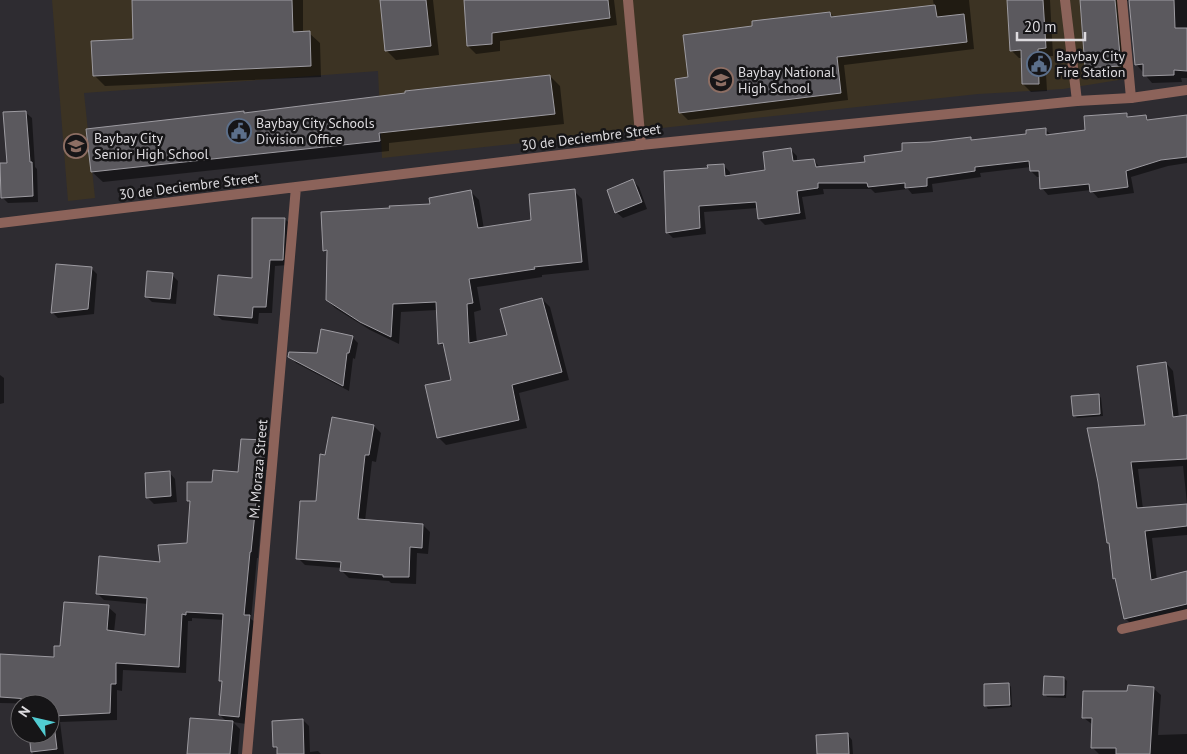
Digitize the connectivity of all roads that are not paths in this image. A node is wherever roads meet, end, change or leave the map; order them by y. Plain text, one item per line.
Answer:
1 (628, 0) edge
2 (1064, 0) edge
3 (1122, 0) edge
4 (1187, 90) edge
5 (1132, 98) junction
6 (1077, 101) junction
7 (642, 145) junction
8 (296, 187) junction
9 (0, 223) edge
10 (1187, 614) edge
11 (1122, 630) dead end
12 (247, 754) edge

1 - 7 street
2 - 6 street
3 - 5 street
4 - 5 street, 30 de Deciembre Street
5 - 6 street, 30 de Deciembre Street
6 - 7 street, 30 de Deciembre Street
7 - 8 street, 30 de Deciembre Street
8 - 9 street, 30 de Deciembre Street
8 - 12 street, M. Moraza Street
10 - 11 street

